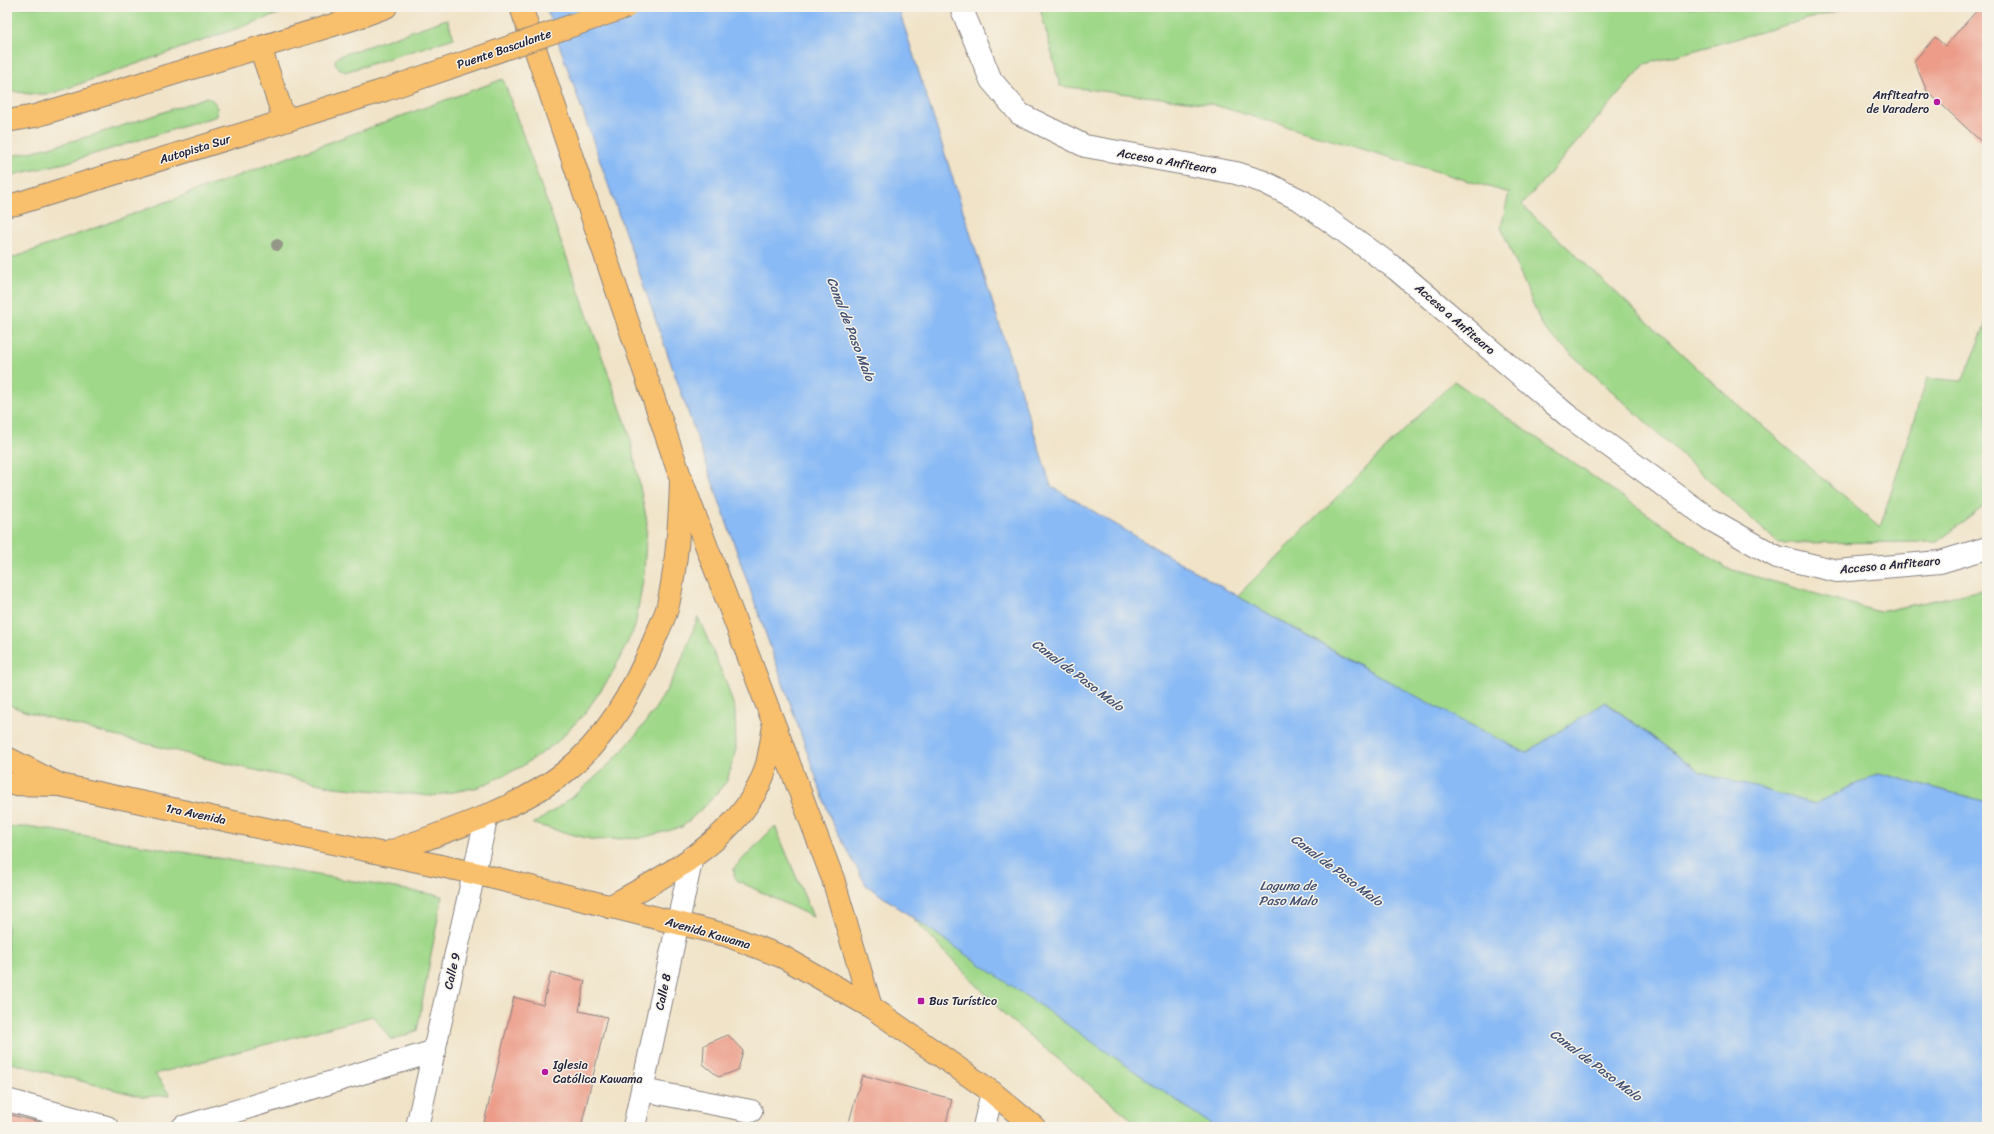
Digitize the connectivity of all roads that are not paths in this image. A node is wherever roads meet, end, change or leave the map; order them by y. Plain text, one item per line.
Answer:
1 (386, 7) edge
2 (521, 7) edge
3 (626, 7) edge
4 (961, 7) edge
5 (260, 47) junction
6 (382, 91) joint
7 (7, 113) edge
8 (35, 116) junction
9 (286, 120) junction
10 (7, 121) edge
11 (10, 207) edge
12 (681, 479) junction
13 (1987, 548) edge
14 (774, 725) junction
15 (7, 758) edge
16 (7, 784) edge
17 (60, 785) junction
18 (487, 815) junction
19 (384, 854) junction
20 (692, 857) junction
21 (474, 873) junction
22 (609, 907) junction
23 (678, 924) junction
24 (871, 1007) junction
25 (434, 1051) junction
26 (642, 1090) junction
27 (992, 1092) junction
28 (7, 1100) edge
29 (751, 1111) dead end
30 (107, 1127) edge
31 (183, 1127) edge
32 (417, 1127) edge
33 (634, 1127) edge
34 (984, 1127) edge
35 (1034, 1127) edge

1 - 5 main road
2 - 12 main road
3 - 6 main road, Puente Basculante, bridge
4 - 13 street, Acceso a Anfitearo
5 - 8 main road
5 - 9 main road
6 - 9 main road, Autopista Sur
7 - 8 main road
8 - 10 main road
9 - 11 main road, Autopista Sur
12 - 14 main road
12 - 18 main road
14 - 20 main road
14 - 24 main road
15 - 17 main road
16 - 17 main road, 1ra Avenida
17 - 19 main road, 1ra Avenida
18 - 19 main road
18 - 21 street, Calle 9
19 - 21 main road, Avenida Kawama
20 - 22 main road
20 - 23 street, Calle 8
21 - 22 main road, Avenida Kawama
21 - 25 street, Calle 9
22 - 23 main road, Avenida Kawama
23 - 24 main road, Avenida Kawama
23 - 26 street, Calle 8
24 - 27 main road, Avenida Kawama
25 - 31 street
25 - 32 street, Calle 9
26 - 29 street
26 - 33 street, Calle 8
27 - 34 street
27 - 35 main road, Avenida Kawama
28 - 30 street

